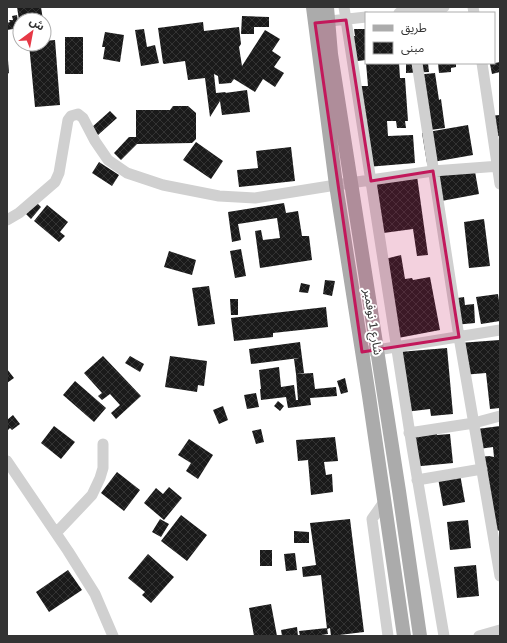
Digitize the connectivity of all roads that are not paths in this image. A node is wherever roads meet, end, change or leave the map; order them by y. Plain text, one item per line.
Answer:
1 (313, 7) edge
2 (327, 7) edge
3 (344, 7) edge
4 (444, 7) edge
5 (406, 11) edge
6 (365, 17) edge
7 (346, 20) junction
8 (322, 22) junction
9 (417, 64) edge
10 (482, 64) edge
11 (499, 167) edge
12 (433, 171) junction
13 (371, 181) junction
14 (351, 184) junction
15 (500, 184) edge
16 (336, 185) junction
17 (7, 220) edge
18 (500, 330) edge
19 (459, 336) junction
20 (396, 347) junction
21 (377, 350) junction
22 (362, 352) junction
23 (500, 416) edge
24 (474, 423) junction
25 (409, 432) junction
26 (103, 444) dead end
27 (7, 460) edge
28 (482, 469) junction
29 (417, 480) junction
30 (384, 502) junction
31 (56, 533) junction
32 (500, 576) edge
33 (500, 630) edge
34 (112, 636) edge
35 (388, 636) edge
36 (404, 636) edge
37 (420, 636) edge
38 (444, 636) edge
39 (479, 636) edge

1 - 8 main road, شارع 1 نوفمبر
2 - 8 main road, شارع 1 نوفمبر
3 - 7 street
4 - 5 street
6 - 7 street
7 - 8 street
7 - 13 street
8 - 14 main road, شارع 1 نوفمبر
8 - 16 main road, شارع 1 نوفمبر
9 - 12 street
10 - 11 street
11 - 12 street
11 - 15 street
12 - 13 street
12 - 19 street
13 - 14 street
13 - 20 street
14 - 16 street
14 - 21 main road, شارع 1 نوفمبر
16 - 17 street
16 - 22 main road, شارع 1 نوفمبر
18 - 19 street
19 - 20 street
19 - 24 street
20 - 21 street
20 - 25 street
21 - 22 street
21 - 37 main road, شارع 1 نوفمبر
22 - 30 main road, شارع 1 نوفمبر
23 - 24 street
24 - 25 street
24 - 28 street
25 - 29 street
26 - 31 street
27 - 31 street
28 - 29 street
28 - 32 street
29 - 38 street
30 - 35 street
30 - 36 main road, شارع 1 نوفمبر
31 - 34 street
33 - 39 street

